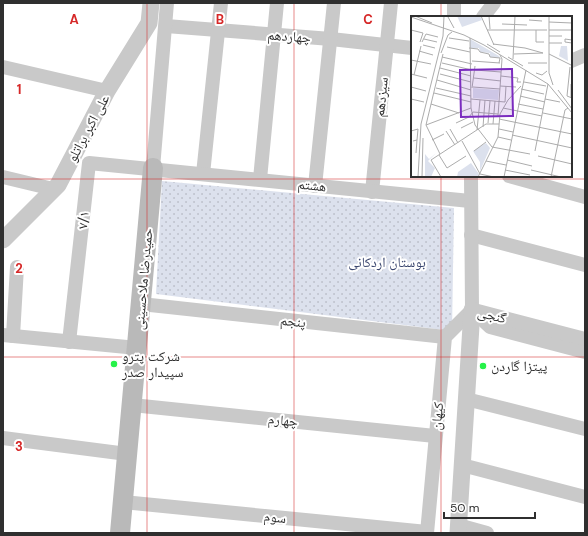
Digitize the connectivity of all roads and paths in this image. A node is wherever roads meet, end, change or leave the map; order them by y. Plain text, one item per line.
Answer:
1 (151, 3) edge
2 (167, 3) edge
3 (222, 3) edge
4 (277, 3) edge
5 (334, 3) edge
6 (391, 3) edge
7 (454, 3) edge
8 (494, 3) edge
9 (454, 16) edge
10 (484, 16) edge
11 (166, 26) junction
12 (219, 30) junction
13 (275, 35) junction
14 (331, 39) junction
15 (387, 45) junction
16 (411, 48) edge
17 (585, 55) edge
18 (572, 60) edge
19 (3, 67) edge
20 (107, 91) junction
21 (154, 168) junction
22 (203, 174) junction
23 (3, 177) edge
24 (471, 177) edge
25 (513, 177) edge
26 (260, 179) junction
27 (315, 186) junction
28 (53, 189) junction
29 (372, 192) junction
30 (585, 197) edge
31 (470, 201) junction
32 (471, 235) junction
33 (3, 240) edge
34 (585, 265) edge
35 (17, 267) dead end
36 (141, 304) junction
37 (472, 310) junction
38 (8, 336) edge
39 (445, 337) junction
40 (585, 339) edge
41 (69, 342) junction
42 (137, 348) junction
43 (585, 352) edge
44 (466, 399) junction
45 (132, 405) junction
46 (585, 429) edge
47 (435, 436) junction
48 (3, 438) edge
49 (127, 454) junction
50 (462, 465) junction
51 (585, 497) edge
52 (123, 502) junction
53 (458, 529) edge
54 (427, 532) edge
55 (120, 533) edge
56 (487, 533) edge

1 - 20 street, علی اکبر براتلو
2 - 11 street
3 - 12 street
4 - 13 street
5 - 14 street
6 - 15 street, سیزدهم
7 - 9 street
8 - 10 street
11 - 12 street, چهاردهم
11 - 21 street
12 - 13 street, چهاردهم
12 - 22 street
13 - 14 street, چهاردهم
13 - 26 street
14 - 15 street, چهاردهم
14 - 27 street
15 - 16 street, چهاردهم
15 - 29 street, سیزدهم
17 - 18 street
19 - 20 street
20 - 28 street, علی اکبر براتلو
21 - 22 street, هشتم
21 - 36 main road, حمیدرضا ملاحسینی
21 - 41 street, ۷/۱
22 - 26 street, هشتم
23 - 28 street
24 - 31 street, کیهان
25 - 30 street
26 - 27 street, هشتم
27 - 29 street, هشتم
28 - 33 street, علی اکبر براتلو
29 - 31 street, هشتم
31 - 32 street, کیهان
32 - 34 street
32 - 37 street, کیهان
35 - 38 street
36 - 39 street, پنجم
36 - 42 main road, حمیدرضا ملاحسینی
37 - 39 street
37 - 40 street, گنجی
37 - 43 street, گنجی
37 - 44 street, کیهان
38 - 41 street
39 - 47 street, کیهان
41 - 42 street
42 - 45 main road, حمیدرضا ملاحسینی
44 - 46 street
44 - 50 street, کیهان
45 - 47 street, چهارم
45 - 49 main road, حمیدرضا ملاحسینی
47 - 54 street, کیهان
48 - 49 street
49 - 52 main road, حمیدرضا ملاحسینی
50 - 51 street
50 - 53 street, کیهان
52 - 54 street, سوم
52 - 55 main road, حمیدرضا ملاحسینی
53 - 56 street

